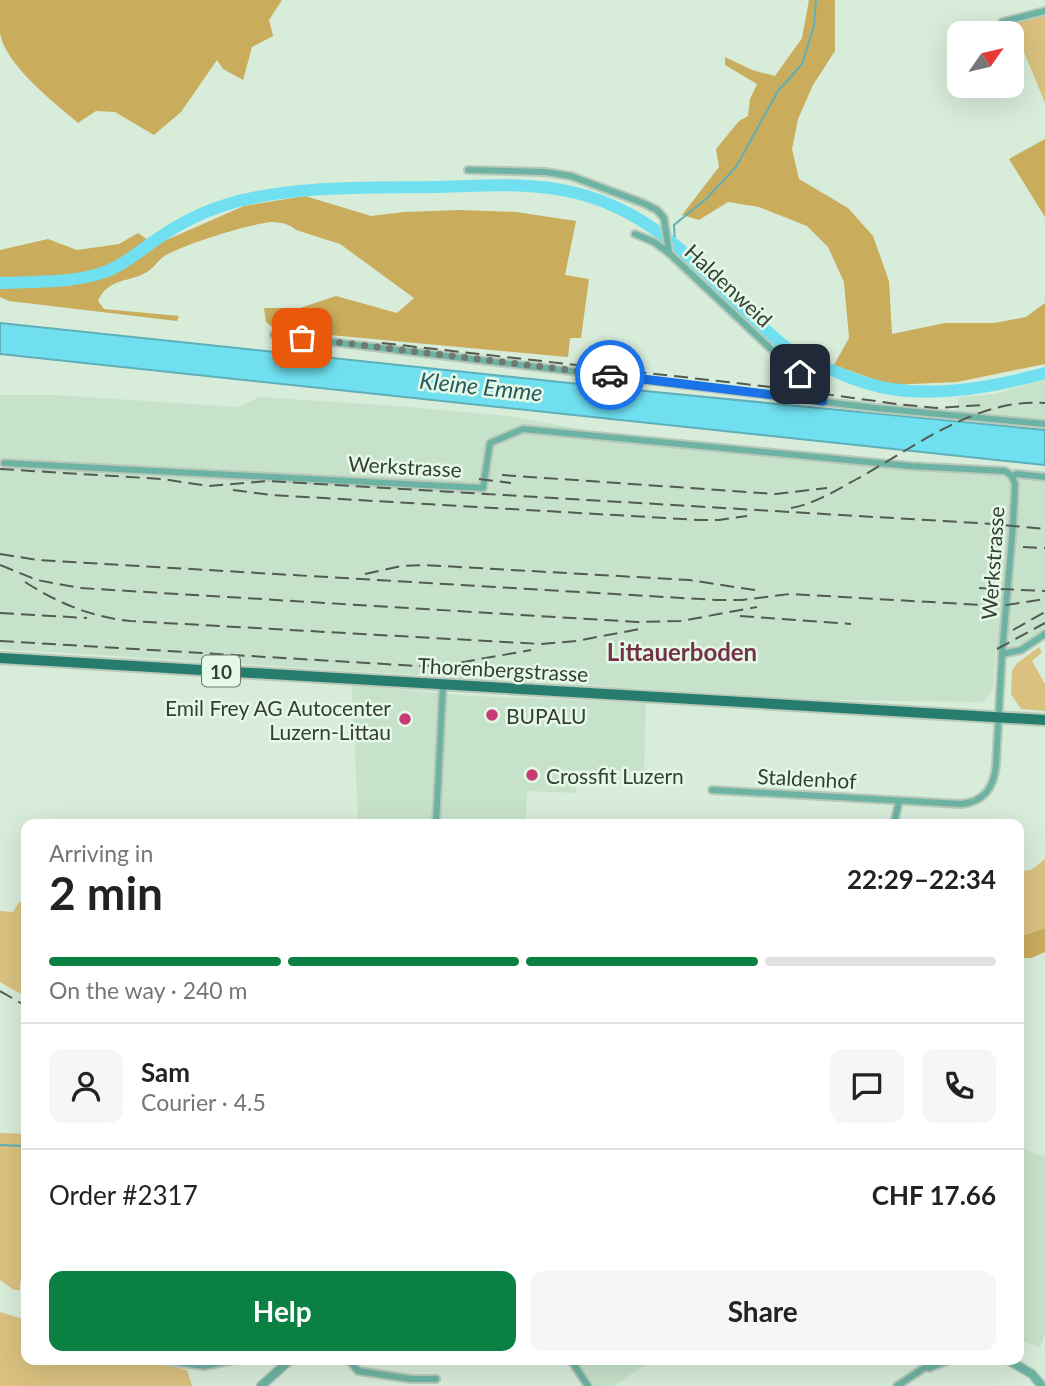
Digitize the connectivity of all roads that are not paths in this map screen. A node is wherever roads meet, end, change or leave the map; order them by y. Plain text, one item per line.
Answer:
1 (1045, 11) edge
2 (1006, 21) edge
3 (468, 170) dead end
4 (635, 234) dead end
5 (668, 249) junction
6 (274, 335) dead end
7 (823, 401) junction
8 (1045, 424) edge
9 (4, 463) dead end
10 (1012, 476) junction
11 (1045, 477) edge
12 (1045, 634) edge
13 (1002, 654) junction
14 (0, 658) edge
15 (443, 685) junction
16 (999, 717) junction
17 (1045, 720) edge
18 (712, 790) dead end
19 (900, 801) junction
20 (436, 819) edge
21 (895, 819) edge
22 (284, 1365) edge
23 (353, 1365) edge
24 (574, 1365) edge
25 (930, 1365) edge
26 (936, 1365) edge
27 (1017, 1365) edge
28 (923, 1370) junction
29 (436, 1380) dead end
30 (261, 1386) edge
31 (589, 1386) edge
32 (897, 1386) edge
33 (1042, 1386) edge

1 - 2 street
3 - 5 street, Haldenweid
4 - 5 street, Haldenweid
5 - 7 street, Haldenweid
6 - 7 street
7 - 8 street
9 - 10 street, Werkstrasse
10 - 11 street, Werkstrasse
10 - 13 street, Werkstrasse
12 - 13 street
13 - 16 street, Werkstrasse
14 - 15 main road, Thorenbergstrasse / 10
15 - 16 main road, Thorenbergstrasse / 10
15 - 20 street
16 - 17 main road, Thorenbergstrasse / 10
16 - 19 street, Staldenhof
18 - 19 street, Staldenhof
19 - 21 street
22 - 30 street
23 - 29 street
24 - 31 street
25 - 28 street
26 - 28 street
27 - 33 street
28 - 32 street

